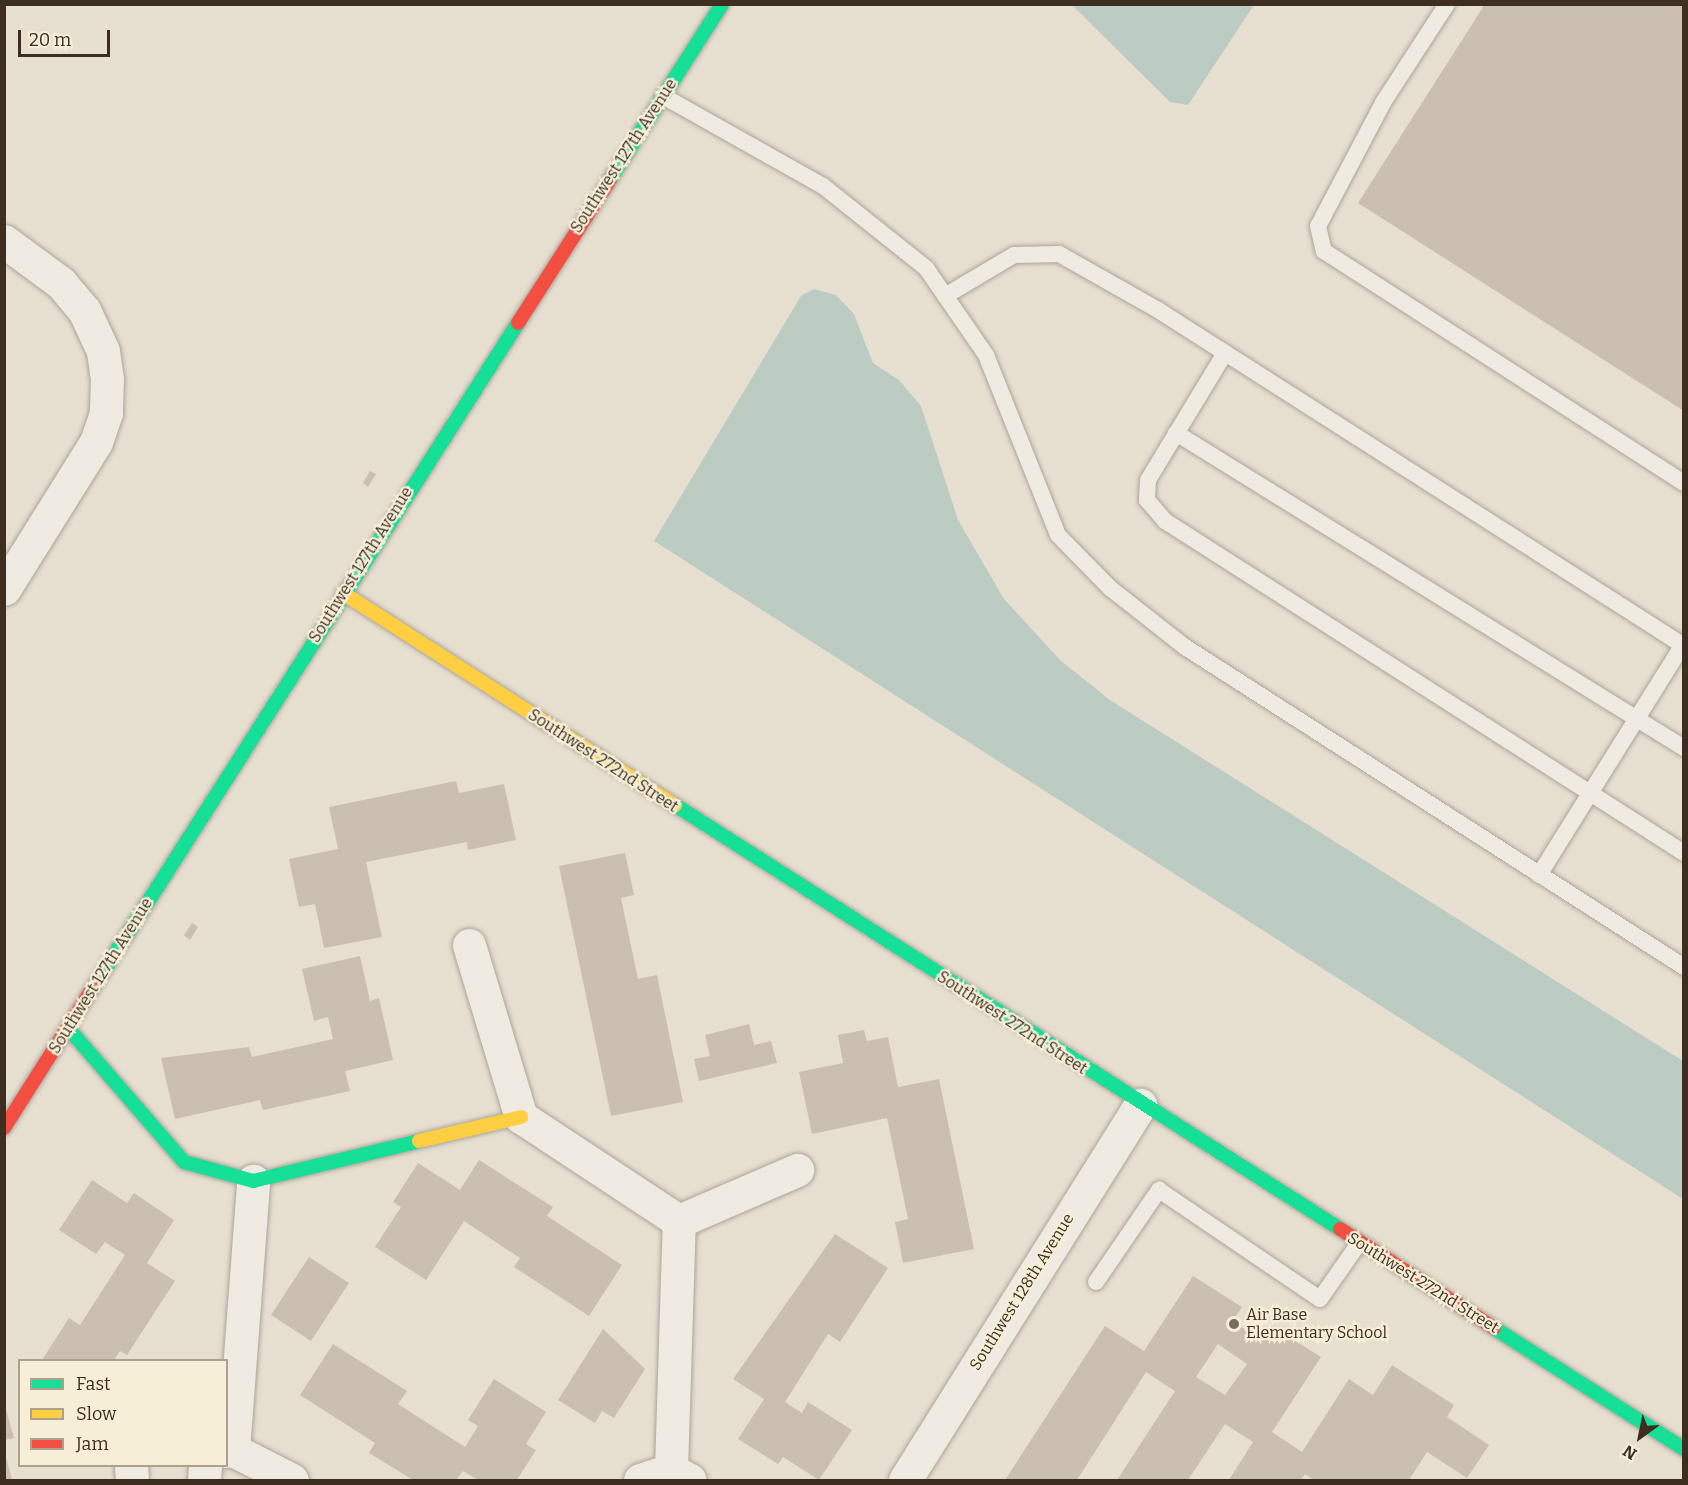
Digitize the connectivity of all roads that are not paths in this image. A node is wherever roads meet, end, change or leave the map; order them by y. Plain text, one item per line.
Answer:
1 (722, 4) edge
2 (1447, 4) edge
3 (663, 96) junction
4 (4, 242) edge
5 (945, 296) junction
6 (1225, 353) junction
7 (1176, 433) junction
8 (1683, 483) edge
9 (4, 589) edge
10 (343, 593) junction
11 (1683, 645) edge
12 (1637, 718) junction
13 (1683, 748) edge
14 (1591, 793) junction
15 (1683, 853) edge
16 (1539, 875) junction
17 (470, 945) dead end
18 (1683, 967) edge
19 (68, 1028) junction
20 (1140, 1105) junction
21 (521, 1117) junction
22 (4, 1128) edge
23 (797, 1170) dead end
24 (254, 1181) junction
25 (679, 1221) junction
26 (1359, 1242) junction
27 (1096, 1282) dead end
28 (228, 1397) edge
29 (1683, 1449) edge
30 (228, 1457) edge
31 (213, 1467) edge
32 (681, 1475) edge
33 (204, 1480) edge
34 (292, 1480) edge
35 (640, 1480) edge
36 (905, 1480) edge

1 - 3 street, Southwest 127th Avenue
2 - 8 lane
3 - 5 lane
3 - 10 street, Southwest 127th Avenue
4 - 9 street
5 - 6 lane
5 - 16 lane
6 - 7 lane
6 - 11 lane
7 - 12 lane
7 - 14 lane
10 - 19 street, Southwest 127th Avenue
10 - 20 street, Southwest 272nd Street
11 - 12 lane
12 - 13 lane
12 - 14 lane
14 - 15 lane
14 - 16 lane
16 - 18 lane
17 - 21 street
19 - 22 street, Southwest 127th Avenue
19 - 24 street
20 - 26 street, Southwest 272nd Street
20 - 36 street, Southwest 128th Avenue
21 - 24 street
21 - 25 street
23 - 25 street
24 - 28 street
25 - 32 street
26 - 27 lane
26 - 29 street, Southwest 272nd Street
30 - 34 street
31 - 33 street
32 - 35 street

